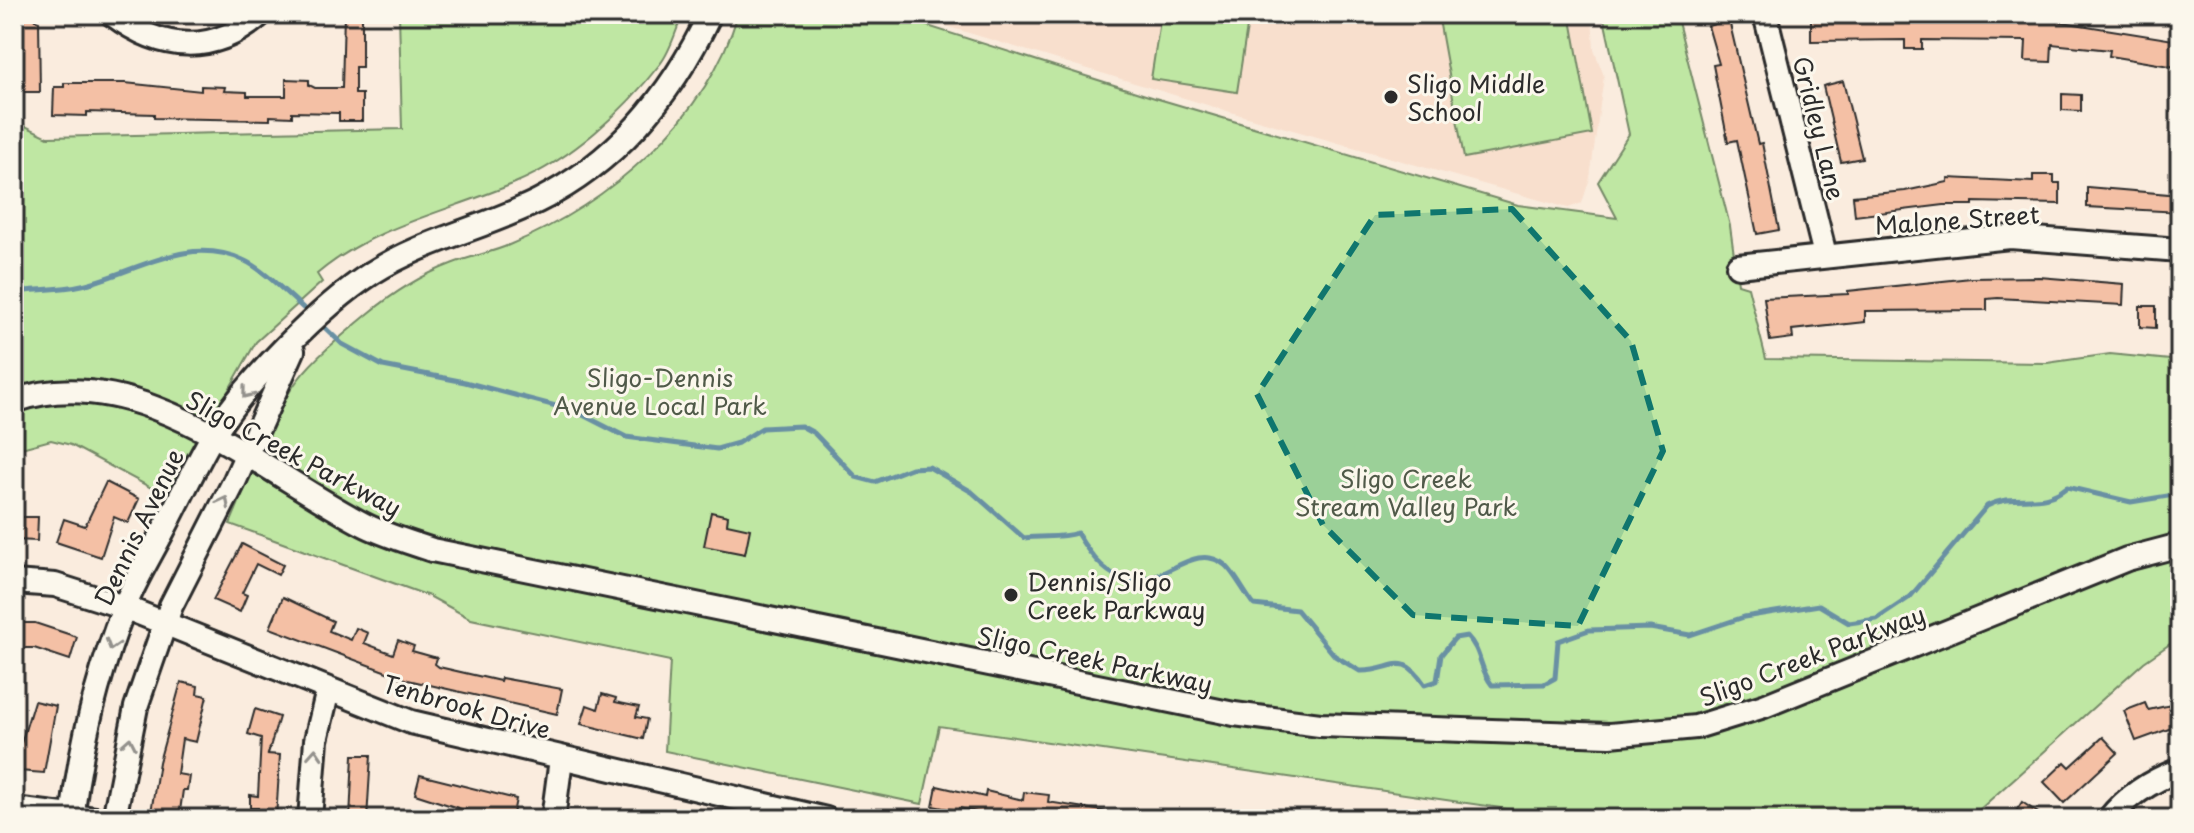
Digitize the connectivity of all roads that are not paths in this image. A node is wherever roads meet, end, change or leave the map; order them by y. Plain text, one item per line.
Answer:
1 (112, 14) edge
2 (261, 14) edge
3 (710, 14) edge
4 (1765, 14) edge
5 (2180, 250) edge
6 (1825, 255) junction
7 (1738, 266) dead end
8 (300, 335) junction
9 (14, 401) edge
10 (214, 434) junction
11 (246, 454) junction
12 (2180, 545) edge
13 (14, 582) edge
14 (124, 607) junction
15 (165, 626) junction
16 (328, 690) junction
17 (561, 759) junction
18 (2180, 770) edge
19 (14, 809) edge
20 (774, 813) edge
21 (72, 817) edge
22 (95, 819) edge
23 (114, 819) edge
24 (310, 819) edge
25 (553, 819) edge
26 (826, 819) edge
27 (2109, 819) edge

1 - 2 street
3 - 8 street, Dennis Avenue
4 - 6 street, Gridley Lane
5 - 6 street, Malone Street
6 - 7 street, Malone Street
8 -> 10 street, Dennis Avenue
8 - 11 street, Dennis Avenue
9 - 10 street, Sligo Creek Parkway
10 - 11 street, Sligo Creek Parkway
10 - 14 street, Dennis Avenue
11 - 12 street, Sligo Creek Parkway
15 -> 11 street, Dennis Avenue
13 - 14 street, Tenbrook Drive
14 - 15 street, Tenbrook Drive
14 -> 21 street, Dennis Avenue
15 - 16 street, Tenbrook Drive
23 -> 15 street, Dennis Avenue
16 - 17 street, Tenbrook Drive
24 -> 16 street
17 - 20 street, Tenbrook Drive
17 - 25 street
18 - 27 street
19 - 21 street
20 - 26 street, Tenbrook Drive
21 - 22 street

